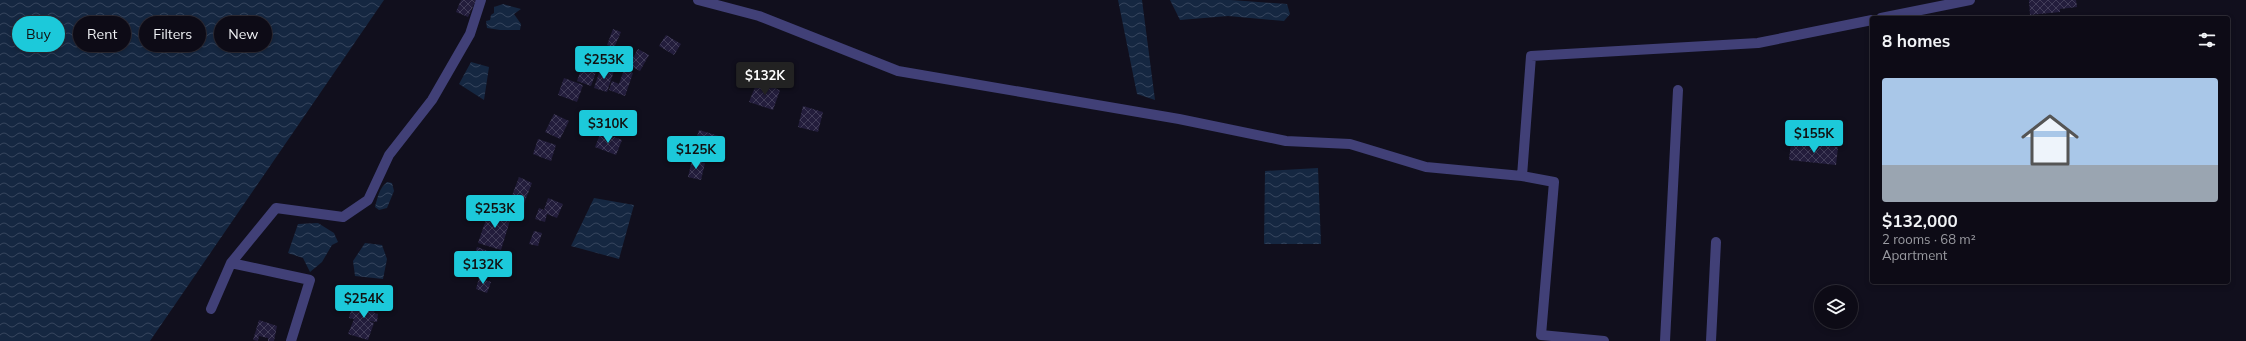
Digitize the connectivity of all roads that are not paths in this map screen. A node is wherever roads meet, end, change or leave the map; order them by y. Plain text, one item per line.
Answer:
1 (481, 0) edge
2 (698, 0) edge
3 (1970, 0) edge
4 (1891, 16) edge
5 (1870, 20) edge
6 (1678, 90) dead end
7 (1522, 176) junction
8 (1716, 242) dead end
9 (231, 263) junction
10 (211, 309) dead end
11 (291, 341) edge
12 (1604, 341) edge
13 (1665, 341) edge
14 (1711, 341) edge

1 - 9 street
2 - 7 street
3 - 4 street
5 - 7 street
6 - 13 street
7 - 12 street
8 - 14 street
9 - 10 street
9 - 11 street

